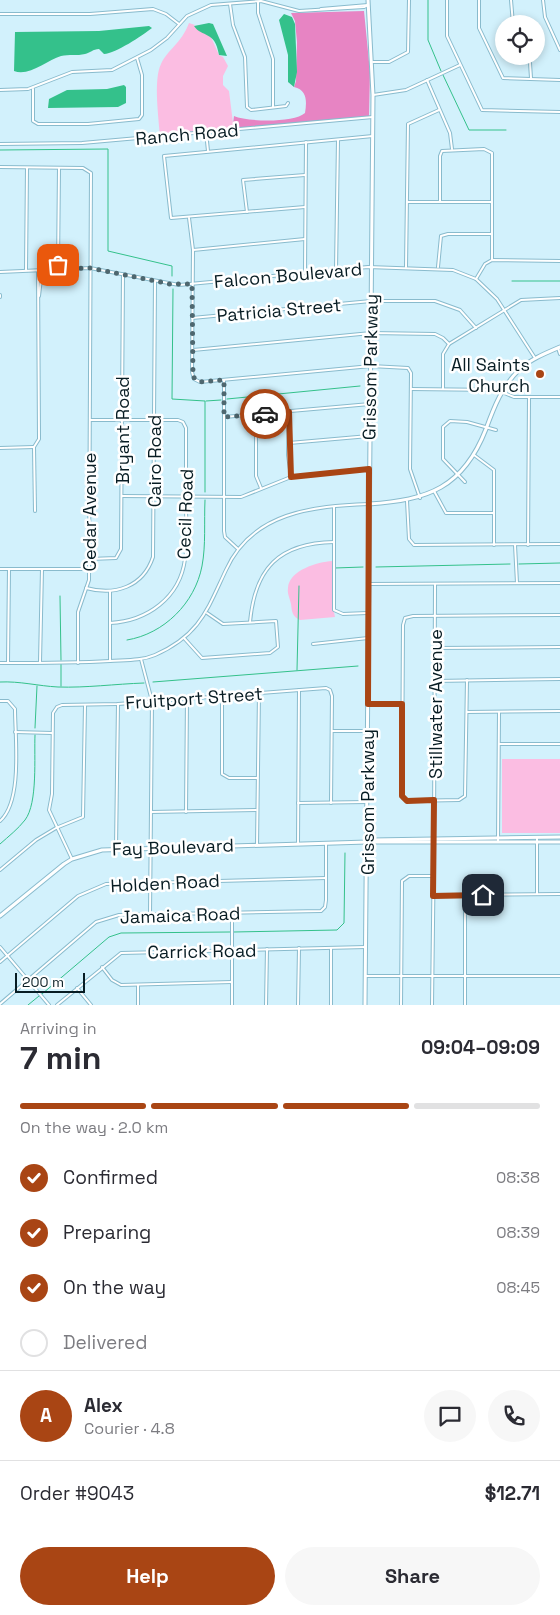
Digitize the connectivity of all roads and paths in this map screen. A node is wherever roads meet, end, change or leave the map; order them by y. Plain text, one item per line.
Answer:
1 (409, 0) edge
2 (447, 0) edge
3 (479, 0) edge
4 (511, 0) edge
5 (543, 0) edge
6 (258, 1) edge
7 (368, 2) edge
8 (230, 4) junction
9 (0, 14) edge
10 (512, 15) edge
11 (179, 24) junction
12 (560, 50) edge
13 (138, 58) junction
14 (373, 62) junction
15 (460, 65) junction
16 (530, 65) edge
17 (531, 79) junction
18 (427, 80) junction
19 (560, 80) edge
20 (33, 88) junction
21 (0, 90) edge
22 (373, 95) junction
23 (288, 103) dead end
24 (272, 107) junction
25 (439, 110) junction
26 (560, 112) edge
27 (373, 117) junction
28 (206, 132) junction
29 (373, 136) junction
30 (338, 140) junction
31 (306, 142) junction
32 (0, 144) edge
33 (452, 149) junction
34 (208, 151) junction
35 (0, 168) edge
36 (27, 168) junction
37 (59, 168) junction
38 (305, 175) junction
39 (407, 202) junction
40 (440, 202) junction
41 (493, 202) junction
42 (305, 207) junction
43 (246, 212) junction
44 (189, 218) junction
45 (492, 234) junction
46 (304, 240) junction
47 (193, 250) junction
48 (492, 260) junction
49 (560, 261) edge
50 (372, 267) junction
51 (90, 268) junction
52 (406, 268) junction
53 (438, 268) junction
54 (58, 269) junction
55 (26, 270) junction
56 (38, 270) junction
57 (42, 270) junction
58 (336, 270) junction
59 (0, 272) edge
60 (123, 274) junction
61 (305, 274) junction
62 (476, 279) junction
63 (155, 281) junction
64 (192, 284) junction
65 (39, 296) junction
66 (560, 298) edge
67 (371, 301) junction
68 (505, 310) junction
69 (192, 318) junction
70 (476, 328) junction
71 (371, 334) junction
72 (449, 344) junction
73 (559, 347) edge
74 (192, 350) junction
75 (560, 354) edge
76 (535, 358) junction
77 (371, 366) junction
78 (224, 380) junction
79 (411, 389) junction
80 (443, 389) junction
81 (502, 392) junction
82 (529, 397) junction
83 (560, 397) edge
84 (370, 404) junction
85 (289, 412) junction
86 (256, 414) junction
87 (224, 417) junction
88 (90, 420) junction
89 (122, 420) junction
90 (154, 420) junction
91 (487, 427) junction
92 (496, 430) dead end
93 (370, 436) junction
94 (289, 443) junction
95 (34, 447) junction
96 (0, 448) edge
97 (474, 455) junction
98 (369, 469) junction
99 (458, 475) junction
100 (291, 477) junction
101 (464, 482) dead end
102 (261, 488) junction
103 (434, 491) junction
104 (122, 496) junction
105 (154, 496) junction
106 (186, 497) junction
107 (224, 497) junction
108 (420, 498) junction
109 (407, 501) junction
110 (369, 504) junction
111 (334, 507) junction
112 (35, 511) dead end
113 (494, 513) junction
114 (334, 542) junction
115 (560, 544) edge
116 (494, 545) junction
117 (515, 545) junction
118 (528, 545) junction
119 (238, 549) junction
120 (90, 559) junction
121 (0, 569) edge
122 (9, 569) junction
123 (42, 569) junction
124 (89, 569) junction
125 (517, 583) junction
126 (560, 583) edge
127 (368, 584) junction
128 (435, 584) junction
129 (86, 588) junction
130 (110, 591) junction
131 (207, 613) junction
132 (368, 613) junction
133 (560, 615) edge
134 (435, 616) junction
135 (250, 622) junction
136 (110, 623) junction
137 (184, 638) junction
138 (368, 638) junction
139 (313, 644) dead end
140 (560, 647) edge
141 (435, 648) junction
142 (141, 659) junction
143 (110, 661) junction
144 (0, 663) edge
145 (8, 663) junction
146 (40, 663) junction
147 (78, 663) junction
148 (560, 679) edge
149 (435, 680) junction
150 (467, 680) junction
151 (299, 690) junction
152 (258, 693) junction
153 (222, 696) junction
154 (187, 698) junction
155 (0, 701) edge
156 (152, 701) junction
157 (118, 704) junction
158 (368, 704) junction
159 (402, 704) junction
160 (85, 706) junction
161 (467, 712) junction
162 (499, 712) junction
163 (560, 712) edge
164 (367, 730) junction
165 (332, 731) junction
166 (15, 732) junction
167 (52, 733) junction
168 (499, 744) junction
169 (560, 744) edge
170 (258, 778) junction
171 (434, 800) junction
172 (367, 802) junction
173 (298, 803) junction
174 (331, 803) junction
175 (257, 810) junction
176 (151, 812) junction
177 (186, 812) junction
178 (0, 821) edge
179 (56, 828) junction
180 (560, 837) edge
181 (498, 840) junction
182 (537, 840) junction
183 (434, 841) junction
184 (367, 842) junction
185 (560, 842) edge
186 (326, 843) junction
187 (298, 844) junction
188 (257, 845) junction
189 (116, 848) junction
190 (150, 848) junction
191 (72, 859) junction
192 (0, 870) edge
193 (433, 876) junction
194 (326, 878) junction
195 (149, 882) junction
196 (537, 894) junction
197 (560, 894) edge
198 (465, 895) junction
199 (433, 896) junction
200 (232, 913) junction
201 (150, 914) junction
202 (0, 916) edge
203 (0, 947) edge
204 (366, 947) junction
205 (299, 948) junction
206 (331, 948) junction
207 (267, 949) junction
208 (232, 950) junction
209 (7, 956) junction
210 (0, 962) edge
211 (102, 967) junction
212 (366, 976) junction
213 (560, 976) edge
214 (401, 977) junction
215 (433, 977) junction
216 (465, 978) junction
217 (28, 980) junction
218 (232, 982) junction
219 (138, 985) junction
220 (77, 988) junction
221 (0, 1004) edge
222 (49, 1005) edge
223 (57, 1005) edge
224 (91, 1005) edge
225 (138, 1005) edge
226 (232, 1005) edge
227 (266, 1005) edge
228 (298, 1005) edge
229 (330, 1005) edge
230 (366, 1005) edge
231 (400, 1005) edge
232 (432, 1005) edge
233 (465, 1005) edge

1 - 14 street
2 - 15 street
3 - 17 street
4 - 10 street
5 - 12 street
6 - 7 street
6 - 8 street
6 - 24 street
7 - 14 main road, Grissom Parkway
8 - 11 street
8 - 24 street
9 - 11 street
11 - 13 street
13 - 20 street
13 - 20 street
14 - 22 main road, Grissom Parkway
15 - 18 street
15 - 26 street
16 - 17 street
17 - 19 street
18 - 22 street
18 - 25 street
20 - 21 street
22 - 27 main road, Grissom Parkway
23 - 24 street
25 - 33 street
25 - 39 street
27 - 28 street, Ranch Road
27 - 29 main road, Grissom Parkway
28 - 32 street, Ranch Road
28 - 34 street
29 - 30 street
29 - 50 main road, Grissom Parkway
30 - 31 street
30 - 58 street
31 - 34 street
31 - 38 street
33 - 40 street
33 - 41 street
34 - 44 street
35 - 36 street
36 - 37 street
36 - 55 street
37 - 51 street, Cedar Avenue
37 - 54 street
38 - 42 street
38 - 43 street
39 - 40 street
39 - 52 street
40 - 41 street
41 - 45 street
42 - 43 street
42 - 46 street
43 - 44 street
44 - 47 street
45 - 48 street
45 - 53 street
46 - 47 street
46 - 61 street
47 - 64 street
48 - 49 street
48 - 62 street
50 - 52 street, Falcon Boulevard
50 - 58 street, Falcon Boulevard
50 - 67 main road, Grissom Parkway
51 - 54 street, Falcon Boulevard
51 - 60 street, Falcon Boulevard
51 - 88 street, Cedar Avenue
52 - 53 street, Falcon Boulevard
53 - 62 street, Falcon Boulevard
54 - 57 street, Falcon Boulevard
55 - 56 street, Falcon Boulevard
55 - 59 street, Falcon Boulevard
56 - 57 street, Falcon Boulevard
56 - 65 street
57 - 65 street
58 - 61 street, Falcon Boulevard
60 - 63 street, Falcon Boulevard
60 - 89 street, Bryant Road
61 - 64 street, Falcon Boulevard
62 - 68 street, Falcon Boulevard
63 - 64 street, Falcon Boulevard
63 - 90 street, Cairo Road
64 - 69 street
65 - 95 street
66 - 68 street
67 - 69 street, Patricia Street
67 - 70 street, Patricia Street
67 - 71 main road, Grissom Parkway
68 - 70 street
68 - 76 street, Falcon Boulevard
69 - 74 street
70 - 72 street
71 - 72 street
71 - 74 street
71 - 77 main road, Grissom Parkway
72 - 80 street
73 - 75 street
73 - 76 main road
74 - 78 street
76 - 81 main road
77 - 78 street
77 - 79 street
77 - 84 main road, Grissom Parkway
78 - 87 street
79 - 80 street
79 - 108 street
80 - 81 street
81 - 82 street
81 - 91 main road
82 - 83 street
82 - 118 street
84 - 85 street
84 - 93 main road, Grissom Parkway
85 - 86 street
85 - 94 street
86 - 87 street
86 - 102 street
87 - 107 street
88 - 89 street
88 - 120 street, Cedar Avenue
89 - 90 street
89 - 104 street, Bryant Road
90 - 105 street, Cairo Road
90 - 106 street, Cecil Road
91 - 92 street
91 - 97 main road
91 - 99 street
93 - 94 street
93 - 98 main road, Grissom Parkway
94 - 100 street
95 - 96 street
95 - 112 street
97 - 99 main road
97 - 113 street
98 - 100 street
98 - 110 main road, Grissom Parkway
99 - 101 street
99 - 103 main road
100 - 102 street
102 - 107 street
103 - 108 main road
103 - 113 street
104 - 105 street
104 - 120 street, Bryant Road
105 - 106 street
105 - 130 street, Cairo Road
106 - 107 street
106 - 136 street, Cecil Road
107 - 119 street
108 - 109 main road
109 - 110 main road
109 - 116 street
110 - 111 street
110 - 127 main road, Grissom Parkway
111 - 114 street
111 - 119 street
113 - 116 street
114 - 132 street
114 - 135 street
115 - 118 street
116 - 117 street
117 - 118 street
117 - 125 street
119 - 131 street
120 - 124 street, Cedar Avenue
121 - 122 street
122 - 123 street
122 - 145 street
123 - 124 street
123 - 146 street
124 - 129 street, Cedar Avenue
125 - 126 street
125 - 128 street
127 - 128 street
127 - 132 main road, Grissom Parkway
128 - 134 street, Stillwater Avenue
129 - 130 street, Cairo Road
129 - 147 street, Cedar Avenue
130 - 136 street
131 - 135 street
131 - 137 street
132 - 138 main road, Grissom Parkway
133 - 134 street
134 - 141 street, Stillwater Avenue
134 - 159 street
135 - 137 street
136 - 143 street
137 - 142 street
138 - 139 street
138 - 158 main road, Grissom Parkway
140 - 141 street
141 - 149 street, Stillwater Avenue
142 - 143 street
142 - 156 street
143 - 147 street
144 - 145 street
145 - 146 street
146 - 147 street
148 - 150 street
149 - 150 street
149 - 171 street, Stillwater Avenue
150 - 161 street
151 - 152 street, Fruitport Street
151 - 165 street, Fruitport Street
151 - 173 street
152 - 153 street, Fruitport Street
152 - 170 street
153 - 154 street, Fruitport Street
153 - 170 street
154 - 156 street, Fruitport Street
154 - 177 street
155 - 166 street
156 - 157 street, Fruitport Street
156 - 176 street
157 - 160 street, Fruitport Street
157 - 189 street
158 - 159 street
158 - 164 main road, Grissom Parkway
159 - 171 street
160 - 167 street, Fruitport Street
160 - 179 street
161 - 162 street
161 - 171 street
162 - 163 street
162 - 168 street
164 - 165 street
164 - 172 main road, Grissom Parkway
165 - 174 street
166 - 167 street
166 - 178 street
167 - 179 street
168 - 169 street
168 - 181 street
170 - 175 street
171 - 183 street, Stillwater Avenue
172 - 174 street
172 - 184 main road, Grissom Parkway
173 - 174 street
173 - 187 street
175 - 177 street
175 - 188 street
176 - 177 street
176 - 190 street
179 - 191 street
179 - 192 street
180 - 182 main road, Fay Boulevard
181 - 182 main road, Fay Boulevard
181 - 183 main road, Fay Boulevard
182 - 185 main road, Fay Boulevard
182 - 196 street
183 - 184 main road, Fay Boulevard
183 - 193 street, Stillwater Avenue
184 - 186 main road, Fay Boulevard
184 - 204 main road, Grissom Parkway
186 - 187 main road, Fay Boulevard
186 - 194 street, Jamaica Road
187 - 188 main road, Fay Boulevard
188 - 190 main road, Fay Boulevard
189 - 190 main road, Fay Boulevard
189 - 191 main road, Fay Boulevard
190 - 195 street
191 - 202 main road, Fay Boulevard
193 - 199 street, Stillwater Avenue
193 - 214 street
194 - 195 street, Holden Road
194 - 200 street, Jamaica Road
195 - 201 street
195 - 209 street, Holden Road
196 - 197 street
196 - 198 street
198 - 199 street
198 - 216 street
199 - 215 street, Stillwater Avenue
200 - 201 street, Jamaica Road
200 - 208 street
201 - 217 street, Jamaica Road
203 - 209 street
204 - 206 street, Carrick Road
204 - 212 main road, Grissom Parkway
205 - 206 street, Carrick Road
205 - 207 street, Carrick Road
205 - 228 street
206 - 229 street
207 - 208 street, Carrick Road
207 - 227 street
208 - 211 street, Carrick Road
208 - 218 street
209 - 210 street, Holden Road
209 - 217 street
211 - 219 street
211 - 220 street, Carrick Road
212 - 214 street
212 - 230 main road, Grissom Parkway
213 - 216 street
214 - 215 street
214 - 231 street
215 - 216 street
215 - 232 street, Stillwater Avenue
216 - 233 street
217 - 221 street, Jamaica Road
217 - 222 street
218 - 219 street
218 - 226 street
219 - 225 street
220 - 223 street, Carrick Road
220 - 224 street

